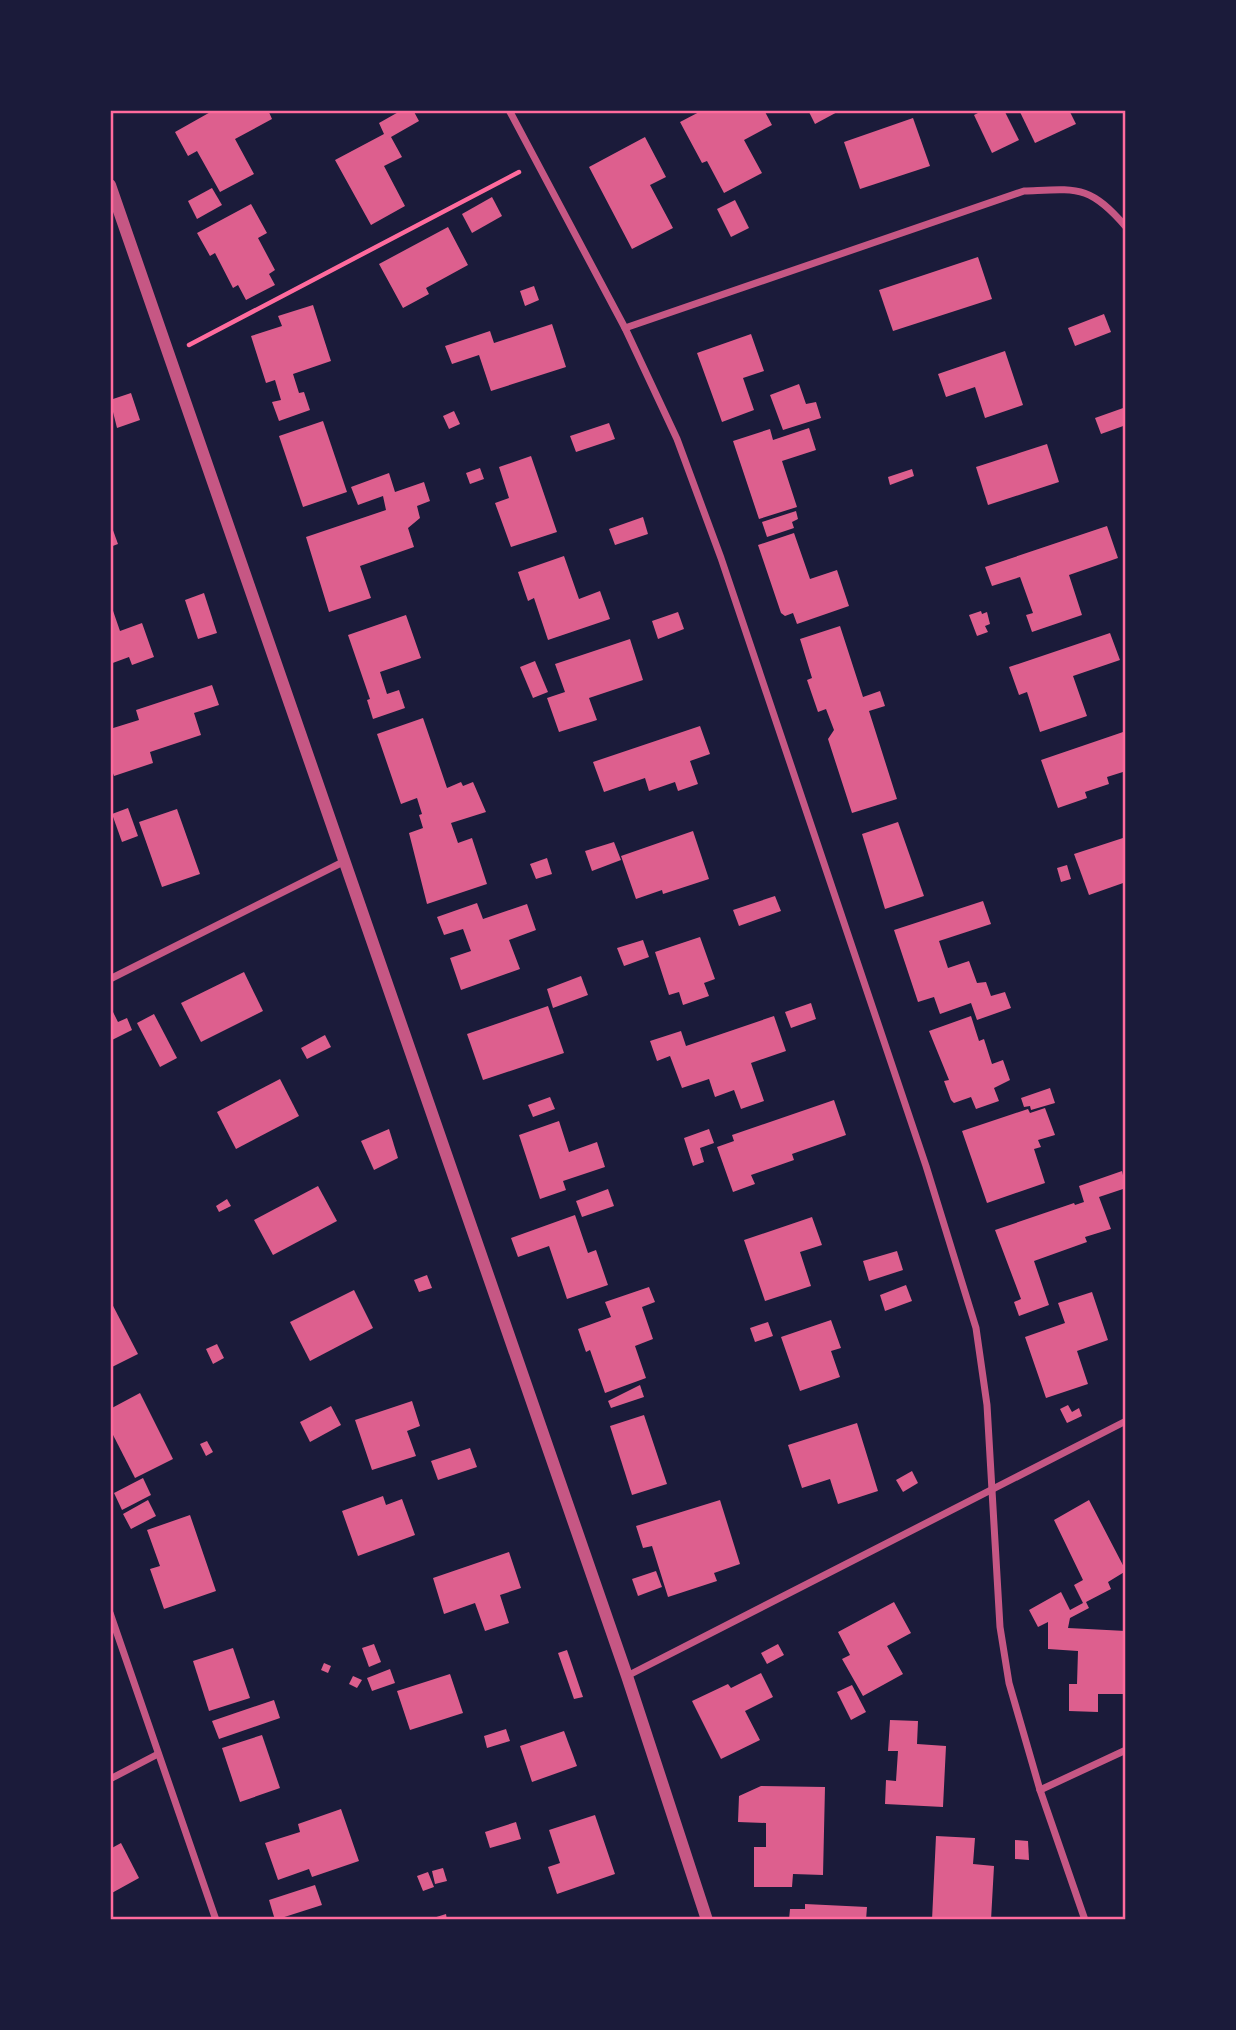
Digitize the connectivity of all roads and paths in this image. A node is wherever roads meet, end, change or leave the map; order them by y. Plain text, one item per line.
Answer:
1 (509, 110) edge
2 (536, 163) junction
3 (110, 185) edge
4 (1126, 227) edge
5 (625, 328) junction
6 (169, 355) junction
7 (345, 860) junction
8 (110, 979) edge
9 (1126, 1421) edge
10 (992, 1487) junction
11 (110, 1613) edge
12 (627, 1676) junction
13 (1126, 1750) edge
14 (158, 1754) junction
15 (110, 1779) edge
16 (1040, 1790) junction
17 (216, 1920) edge
18 (707, 1920) edge
19 (1085, 1920) edge

1 - 2 street
2 - 5 street
2 - 6 path
3 - 6 street
4 - 5 street
5 - 10 street
6 - 7 street
7 - 8 street
7 - 12 street
9 - 10 street
10 - 12 street
10 - 16 street
11 - 14 street
12 - 18 street
13 - 16 street
14 - 15 street
14 - 17 street
16 - 19 street

